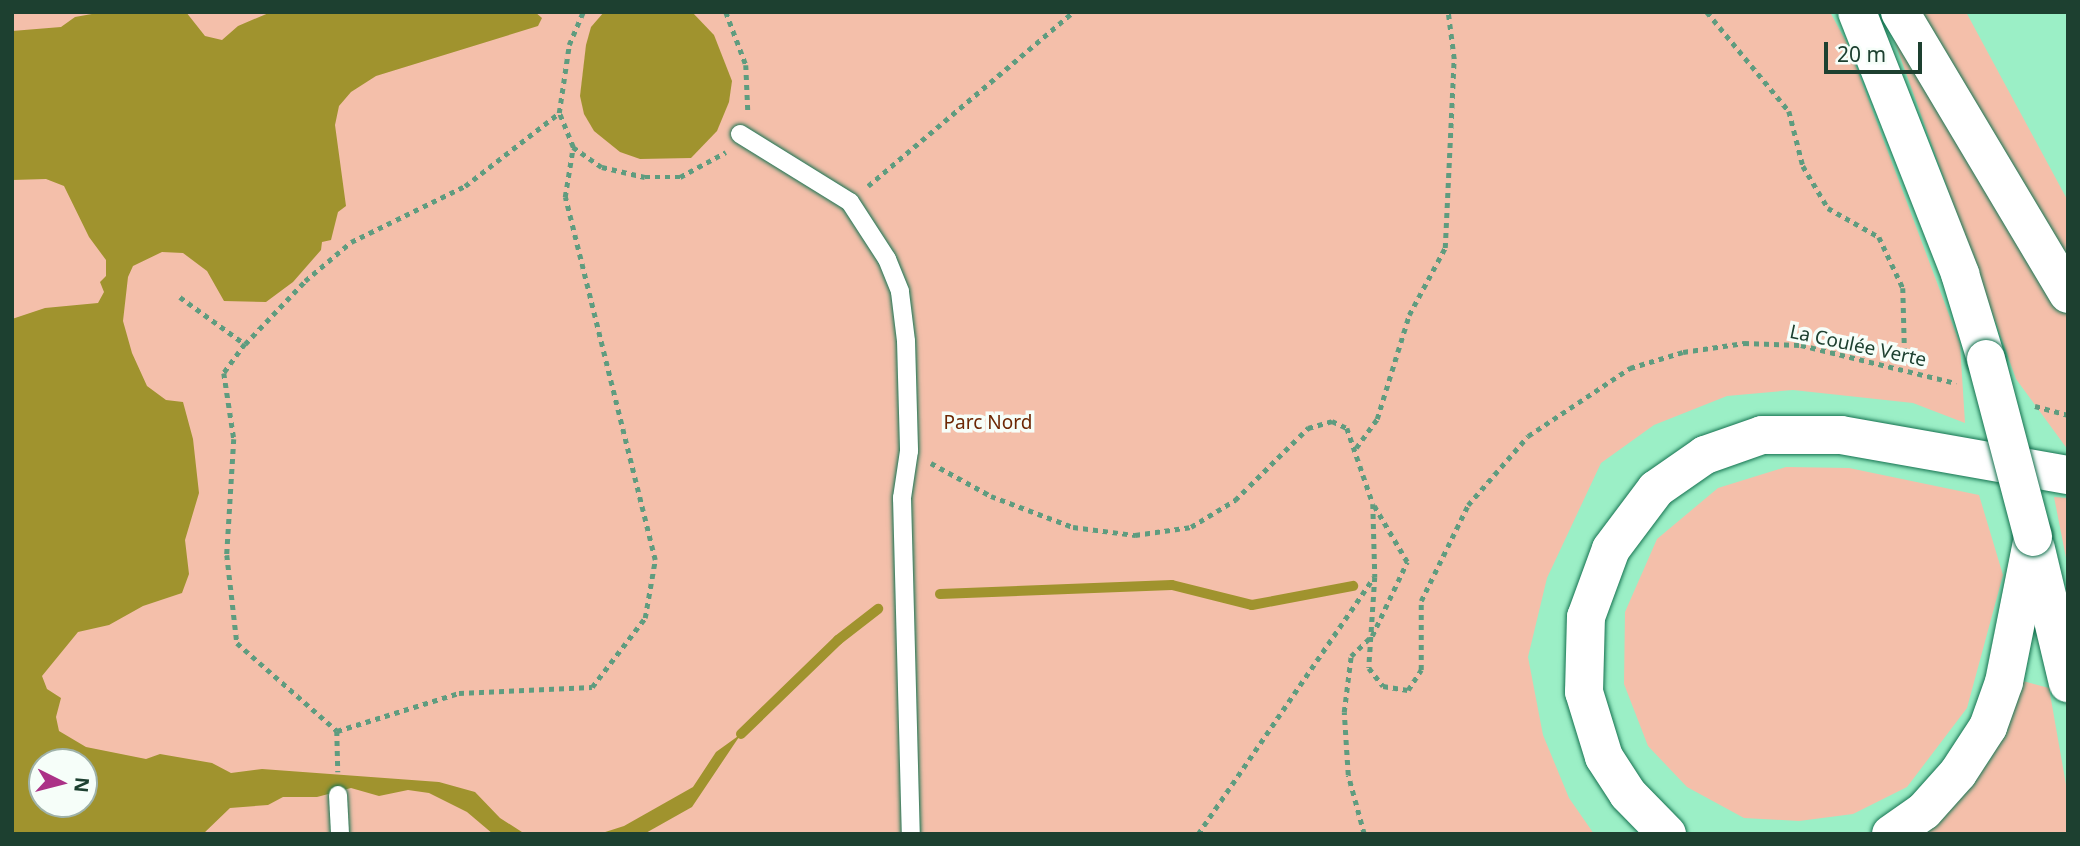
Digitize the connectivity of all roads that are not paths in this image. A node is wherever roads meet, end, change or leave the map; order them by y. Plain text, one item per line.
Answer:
1 (1857, 12) edge
2 (1900, 12) edge
3 (740, 134) road end
4 (2068, 294) edge
5 (2068, 475) edge
6 (2033, 537) junction
7 (2068, 683) edge
8 (338, 795) road end
9 (1670, 830) edge
10 (340, 834) edge
11 (911, 834) edge
12 (1891, 834) edge

1 - 6 main road, bridge
2 - 4 main road
3 - 11 lane
5 - 9 main road
6 - 7 main road
6 - 12 main road
8 - 10 lane

